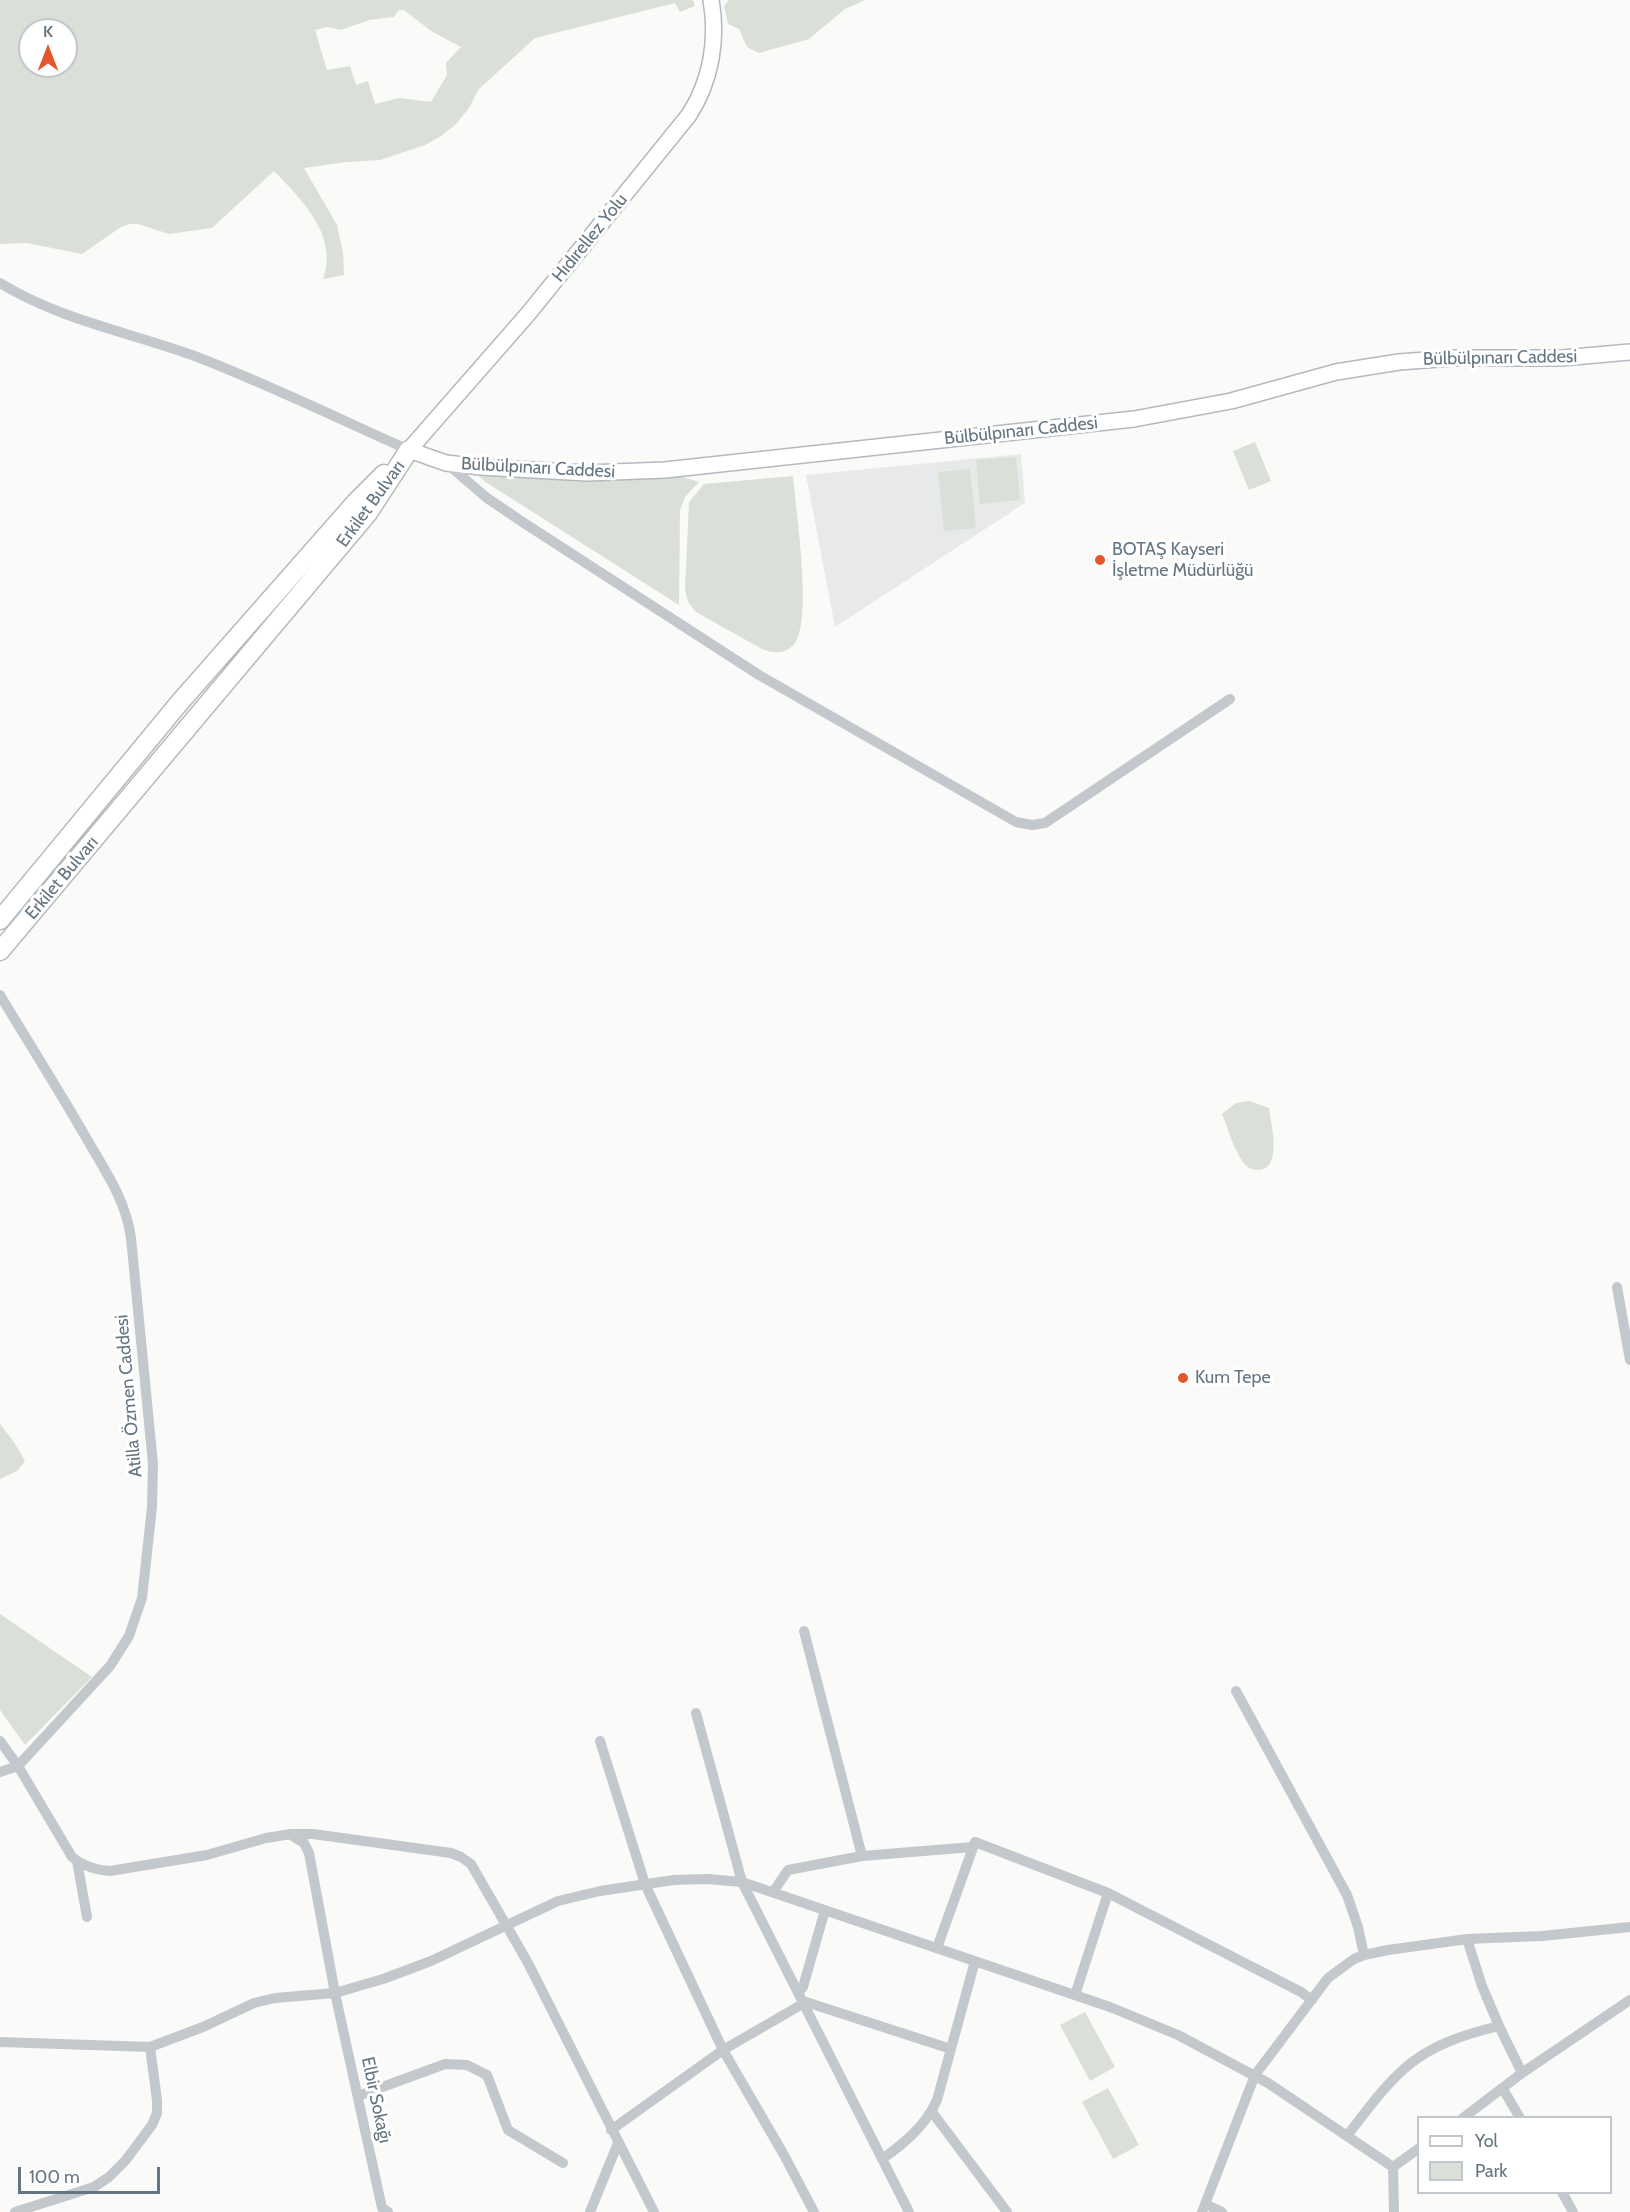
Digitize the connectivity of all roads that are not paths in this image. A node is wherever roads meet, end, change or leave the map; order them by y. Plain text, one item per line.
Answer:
1 (711, 0) edge
2 (0, 283) edge
3 (1630, 352) edge
4 (410, 450) junction
5 (446, 463) junction
6 (1230, 699) dead end
7 (0, 920) edge
8 (0, 951) edge
9 (0, 994) edge
10 (1617, 1287) dead end
11 (1630, 1360) edge
12 (804, 1631) dead end
13 (1236, 1691) dead end
14 (696, 1713) dead end
15 (0, 1741) edge
16 (600, 1741) dead end
17 (18, 1766) junction
18 (0, 1772) edge
19 (291, 1834) junction
20 (973, 1847) junction
21 (862, 1856) junction
22 (77, 1861) junction
23 (742, 1882) junction
24 (645, 1884) junction
25 (773, 1892) junction
26 (1108, 1893) junction
27 (825, 1910) junction
28 (87, 1917) dead end
29 (508, 1925) junction
30 (1630, 1927) edge
31 (1467, 1939) junction
32 (937, 1948) junction
33 (1364, 1955) junction
34 (975, 1961) junction
35 (335, 1993) junction
36 (1075, 1995) junction
37 (800, 1998) junction
38 (1312, 2000) junction
39 (1630, 2000) edge
40 (1499, 2026) junction
41 (0, 2042) edge
42 (150, 2047) junction
43 (951, 2049) junction
44 (723, 2050) junction
45 (1522, 2073) junction
46 (1255, 2075) junction
47 (1503, 2089) junction
48 (358, 2096) junction
49 (932, 2112) junction
50 (1466, 2116) edge
51 (1519, 2116) edge
52 (611, 2130) junction
53 (1347, 2136) junction
54 (618, 2143) junction
55 (1417, 2150) edge
56 (882, 2159) junction
57 (563, 2163) dead end
58 (1393, 2167) junction
59 (1563, 2194) edge
60 (1203, 2208) edge
61 (34, 2209) edge
62 (15, 2212) edge
63 (388, 2212) edge
64 (590, 2212) edge
65 (654, 2212) edge
66 (814, 2212) edge
67 (909, 2212) edge
68 (1007, 2212) edge
69 (1222, 2212) edge
70 (1394, 2212) edge
71 (1573, 2212) edge

1 - 4 street, Hıdırellez Yolu
2 - 4 street
3 - 5 street, Bülbülpınarı Caddesi
4 - 5 street, Bülbülpınarı Caddesi
4 - 7 main road, Erkilet Bulvarı
4 - 8 main road, Erkilet Bulvarı
5 - 6 street
9 - 17 street, Atilla Özmen Caddesi
10 - 11 street
12 - 21 street
13 - 33 street
14 - 23 street
15 - 17 street
16 - 24 street
17 - 18 street, Atilla Özmen Caddesi
17 - 22 street
19 - 22 street
19 - 29 street
19 - 35 street, Elbir Sokağı
20 - 21 street
20 - 26 street
20 - 32 street
21 - 25 street
22 - 28 street
23 - 24 street
23 - 25 street
23 - 37 street
24 - 29 street
24 - 44 street
25 - 27 street
26 - 36 street
26 - 38 street
27 - 32 street
27 - 37 street
29 - 35 street
29 - 52 street
30 - 31 street
31 - 33 street
31 - 40 street
32 - 34 street
33 - 38 street
34 - 36 street
34 - 43 street
35 - 42 street
35 - 48 street, Elbir Sokağı
36 - 46 street
37 - 43 street
37 - 44 street
37 - 56 street
38 - 46 street
39 - 45 street
40 - 45 street
40 - 53 street
41 - 42 street
42 - 61 street
43 - 49 street
44 - 52 street
44 - 66 street
45 - 47 street
46 - 53 street
46 - 60 street
47 - 50 street
47 - 51 street
48 - 57 street
48 - 63 street, Elbir Sokağı
49 - 56 street
49 - 68 street
52 - 54 street
53 - 58 street
54 - 64 street
54 - 65 street
55 - 58 street
56 - 67 street
58 - 70 street
59 - 71 street
60 - 69 street
61 - 62 street

